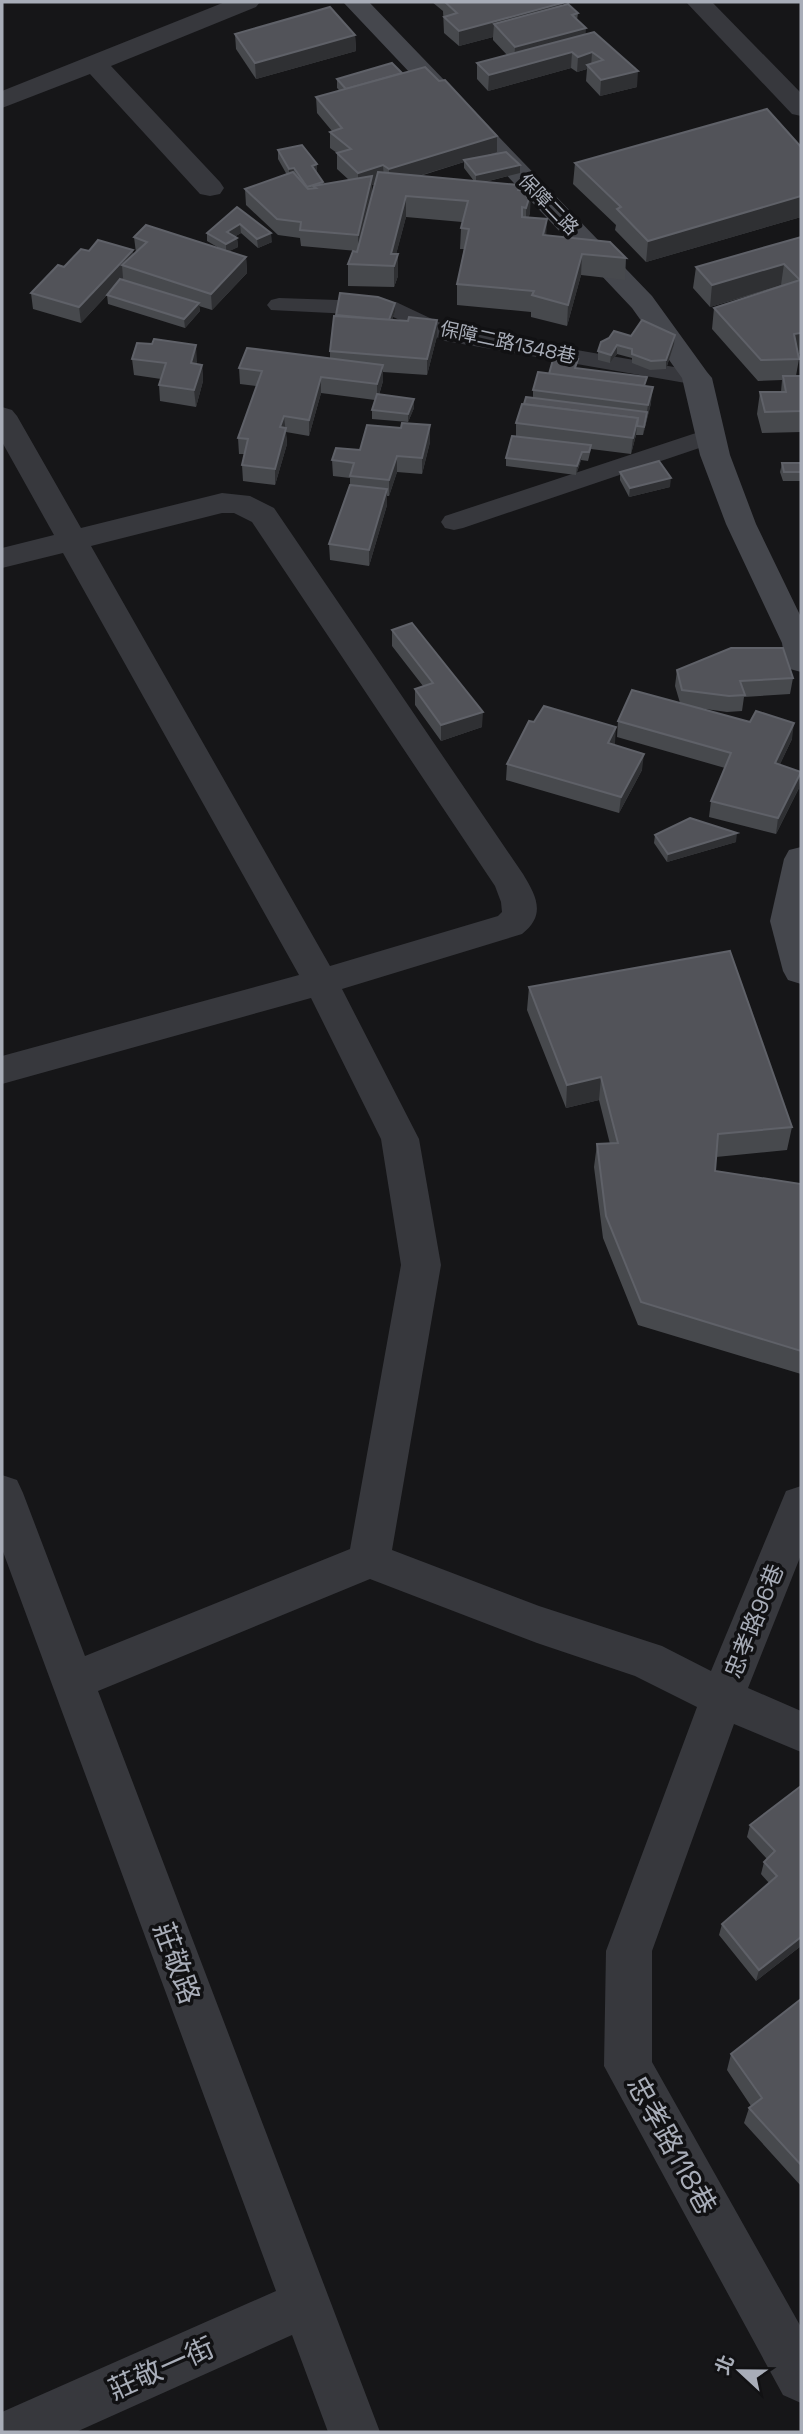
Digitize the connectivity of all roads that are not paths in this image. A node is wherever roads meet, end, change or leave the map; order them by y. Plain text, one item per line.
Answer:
1 (247, 2) edge
2 (355, 2) edge
3 (698, 2) edge
4 (94, 63) junction
5 (2, 100) edge
6 (801, 108) edge
7 (210, 188) dead end
8 (279, 305) dead end
9 (696, 379) junction
10 (2, 416) edge
11 (711, 436) junction
12 (454, 522) dead end
13 (69, 540) junction
14 (2, 558) edge
15 (801, 656) edge
16 (801, 859) edge
17 (801, 971) edge
18 (321, 982) junction
19 (2, 1070) edge
20 (2, 1493) edge
21 (801, 1504) edge
22 (369, 1560) junction
23 (72, 1682) junction
24 (722, 1698) junction
25 (801, 1732) edge
26 (304, 2304) junction
27 (801, 2377) edge
28 (17, 2432) edge
29 (354, 2432) edge

1 - 4 street
2 - 9 street, 保障二路
3 - 6 street
4 - 5 street
4 - 7 street
8 - 9 lane, 保障二路1348巷
9 - 11 street, 保障二路
10 - 13 street
11 - 12 lane
11 - 15 street, 保障二路
13 - 14 street
13 - 18 street
13 - 18 street
16 - 17 street
18 - 19 street
18 - 22 street
20 - 23 street, 莊敬路
21 - 24 street, 忠孝路96巷
22 - 23 street
22 - 24 street
23 - 26 street, 莊敬路
24 - 25 street, 忠孝路96巷
24 - 27 street, 忠孝路118巷
26 - 28 street, 莊敬一街
26 - 29 street, 莊敬路

